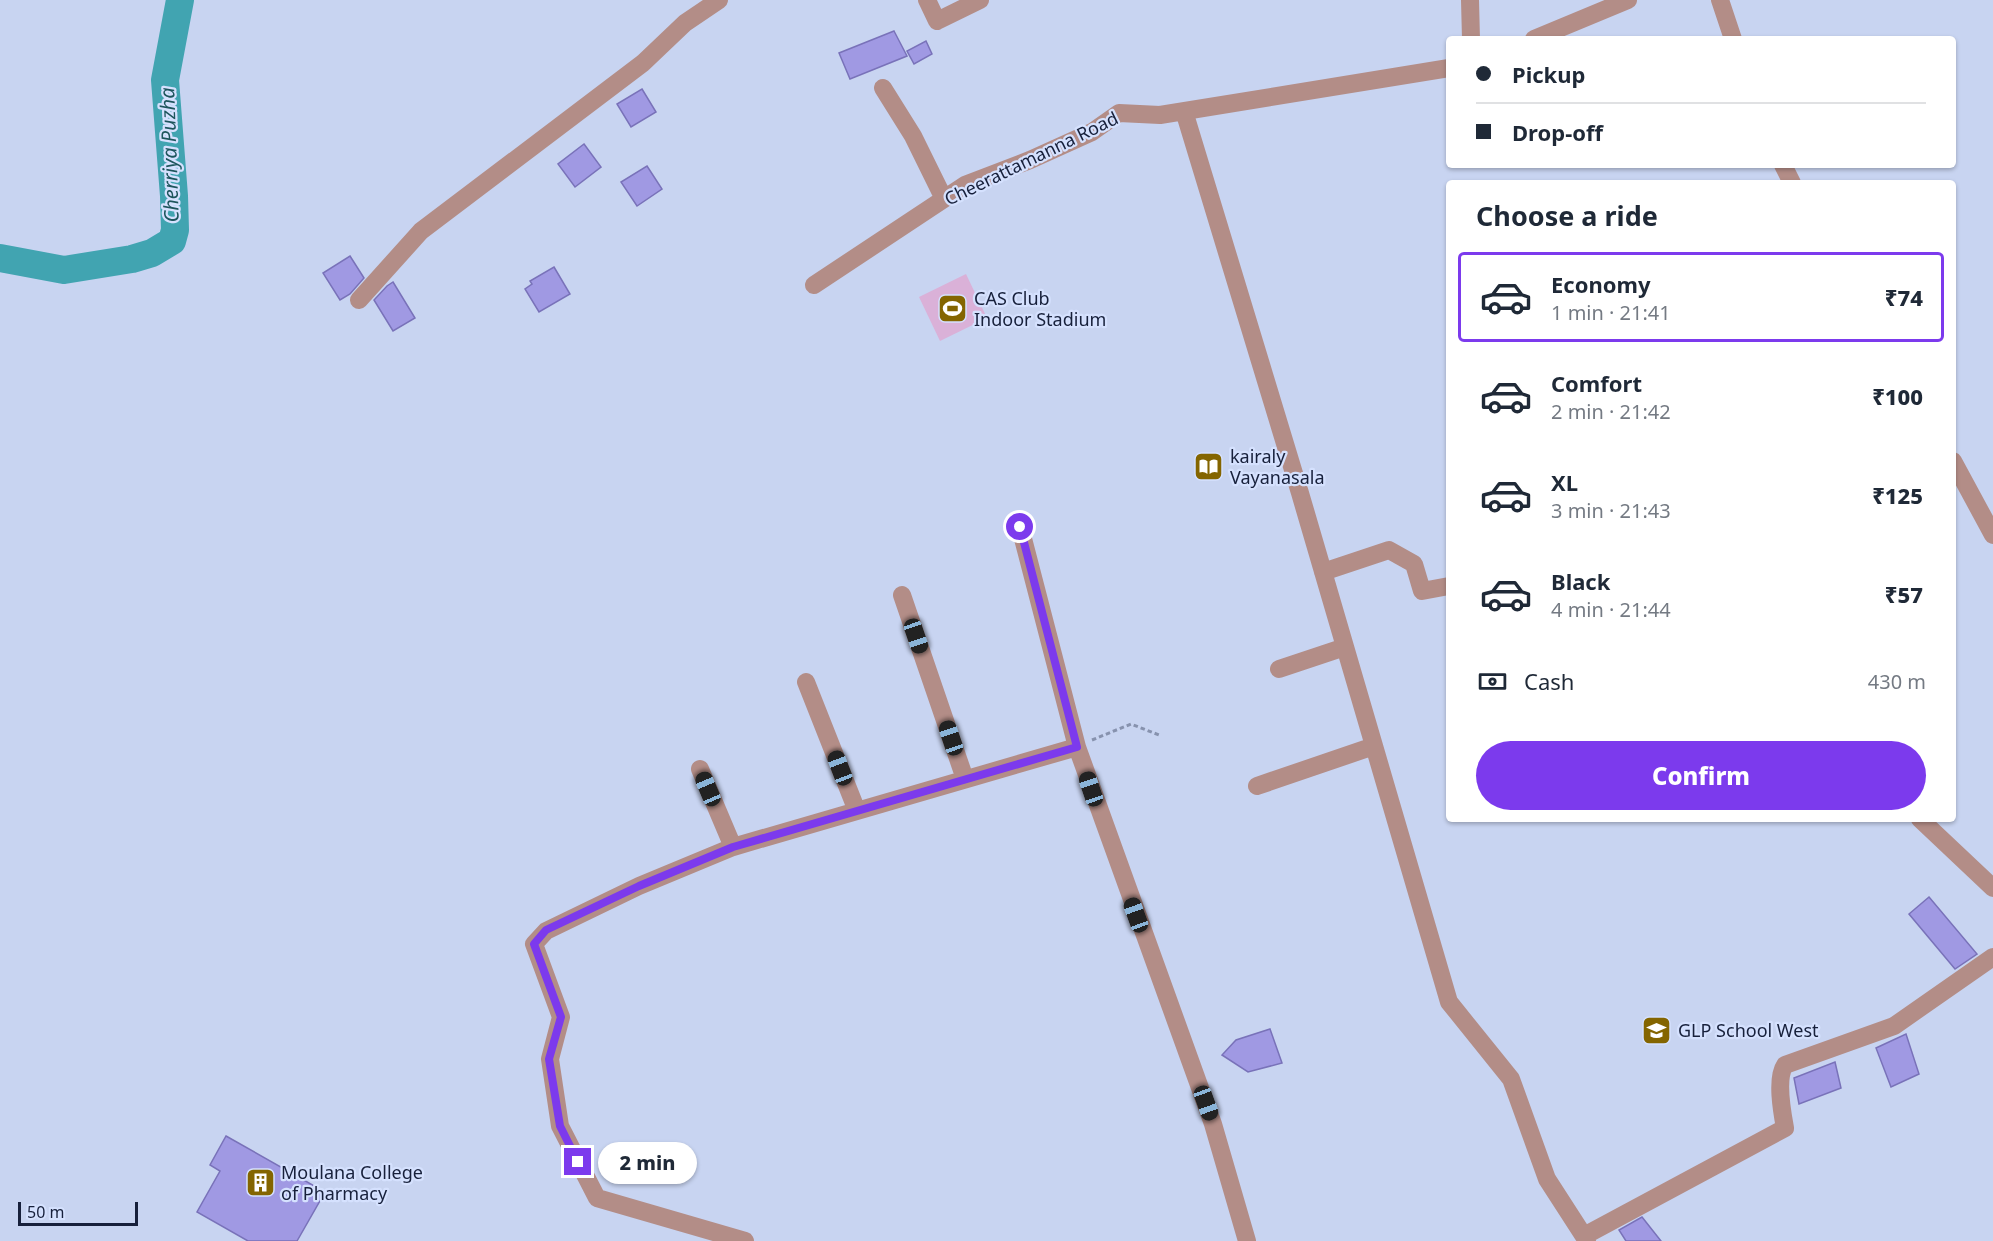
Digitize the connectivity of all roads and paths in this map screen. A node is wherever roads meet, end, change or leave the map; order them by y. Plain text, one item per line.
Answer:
1 (719, 0) edge
2 (927, 0) edge
3 (980, 0) edge
4 (1470, 0) edge
5 (1628, 0) edge
6 (1720, 0) edge
7 (1471, 36) edge
8 (1541, 36) edge
9 (1732, 36) edge
10 (1446, 68) edge
11 (883, 88) dead end
12 (1184, 111) junction
13 (944, 199) junction
14 (813, 285) dead end
15 (359, 300) dead end
16 (1956, 467) edge
17 (1020, 527) dead end
18 (1993, 535) edge
19 (1323, 572) junction
20 (1446, 587) edge
21 (902, 595) dead end
22 (1345, 647) junction
23 (1279, 669) dead end
24 (807, 682) dead end
25 (1159, 735) dead end
26 (1374, 746) junction
27 (1077, 747) junction
28 (700, 769) dead end
29 (964, 779) junction
30 (1257, 786) dead end
31 (857, 811) junction
32 (1923, 822) edge
33 (733, 847) junction
34 (1993, 888) edge
35 (1993, 957) edge
36 (1585, 1239) edge
37 (745, 1241) edge
38 (1247, 1241) edge

1 - 15 street
2 - 3 street
4 - 7 street
5 - 8 street
6 - 9 street
10 - 12 street, Cheerattamanna Road
11 - 13 street
12 - 13 street, Cheerattamanna Road
12 - 19 street
13 - 14 street, Cheerattamanna Road
16 - 18 street
17 - 27 street
19 - 20 street
19 - 22 street
21 - 29 street
22 - 23 street
22 - 26 street
24 - 31 street
25 - 27 path
26 - 30 street
26 - 36 street
27 - 29 street
27 - 38 street
28 - 33 street
29 - 31 street
31 - 33 street
32 - 34 street
33 - 37 street
35 - 36 street

